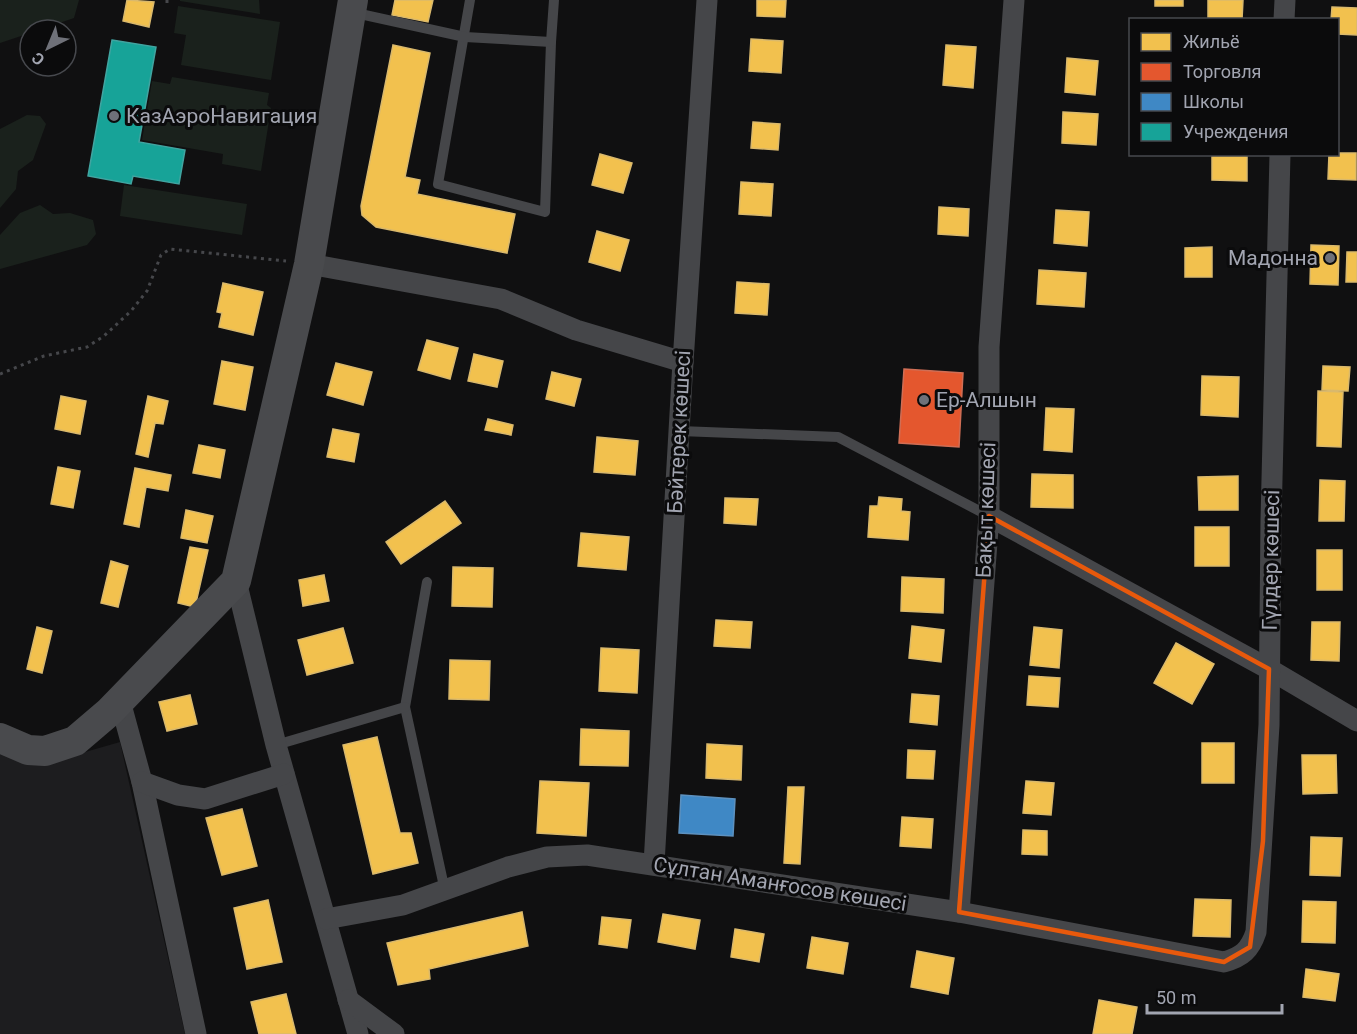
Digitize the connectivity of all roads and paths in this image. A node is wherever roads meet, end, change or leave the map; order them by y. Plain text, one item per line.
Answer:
1 (470, 0) edge
2 (554, 0) edge
3 (707, 0) edge
4 (1014, 0) edge
5 (1285, 0) edge
6 (352, 6) edge
7 (1284, 18) edge
8 (465, 38) junction
9 (551, 42) junction
10 (1280, 156) edge
11 (309, 264) junction
12 (683, 362) junction
13 (0, 374) edge
14 (680, 431) junction
15 (989, 516) junction
16 (236, 581) junction
17 (427, 582) dead end
18 (1269, 669) junction
19 (120, 701) junction
20 (405, 707) junction
21 (1357, 721) edge
22 (0, 738) edge
23 (276, 745) junction
24 (285, 774) junction
25 (142, 783) junction
26 (654, 864) junction
27 (445, 891) junction
28 (959, 912) junction
29 (326, 919) junction
30 (1238, 958) joint
31 (348, 1000) junction
32 (196, 1034) edge
33 (358, 1034) edge
34 (394, 1034) edge

1 - 8 lane
2 - 9 lane
3 - 12 street, Бәйтерек көшесі
4 - 15 street, Бақыт көшесі
5 - 7 street
6 - 8 lane
6 - 11 street
8 - 9 lane
8 - 9 lane
10 - 18 street, Гүлдер көшесі
11 - 12 street
11 - 13 path
11 - 16 street
12 - 14 street, Бәйтерек көшесі
14 - 15 lane
14 - 26 street, Бәйтерек көшесі
15 - 18 street
15 - 28 street, Бақыт көшесі
16 - 19 street
16 - 23 street
17 - 20 lane
18 - 21 street
18 - 30 street, Гүлдер көшесі
19 - 22 street
19 - 25 street
20 - 23 lane
20 - 27 lane
23 - 24 street
24 - 25 street
24 - 29 street
25 - 32 street
26 - 27 street, Сұлтан Аманғосов көшесі
26 - 28 street, Сұлтан Аманғосов көшесі
27 - 29 street, Сұлтан Аманғосов көшесі
28 - 30 street, Сұлтан Аманғосов көшесі
29 - 31 street
31 - 33 street
31 - 34 street

